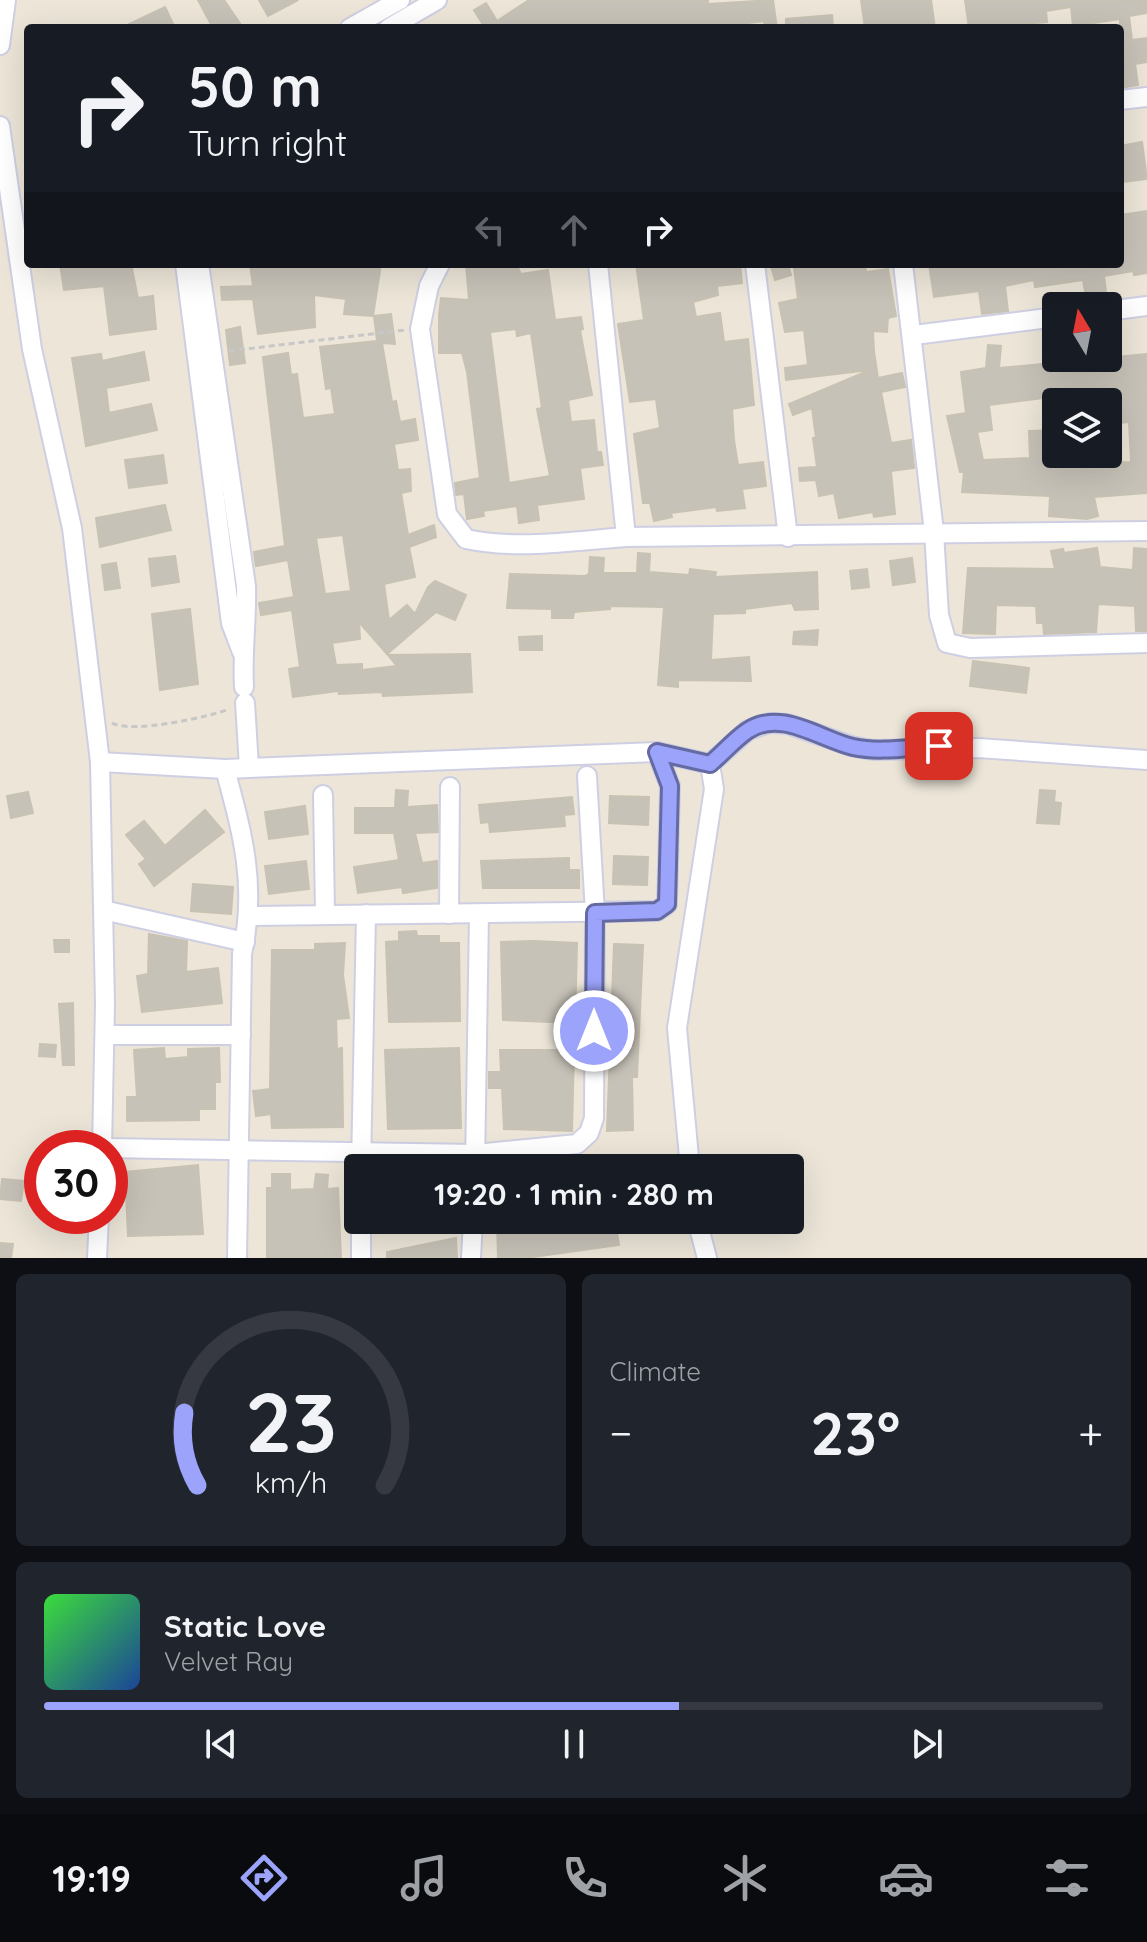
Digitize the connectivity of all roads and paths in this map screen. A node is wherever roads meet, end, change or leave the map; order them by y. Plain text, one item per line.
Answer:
1 (6, 0) edge
2 (400, 0) edge
3 (437, 0) edge
4 (357, 24) edge
5 (396, 24) edge
6 (0, 45) edge
7 (1147, 97) edge
8 (1124, 100) edge
9 (0, 126) edge
10 (5, 209) edge
11 (186, 268) edge
12 (199, 268) edge
13 (438, 268) edge
14 (598, 268) edge
15 (755, 268) edge
16 (904, 268) edge
17 (1147, 306) edge
18 (1122, 309) edge
19 (1042, 319) edge
20 (420, 329) junction
21 (914, 335) junction
22 (204, 355) junction
23 (1147, 531) edge
24 (934, 532) junction
25 (626, 537) junction
26 (788, 537) junction
27 (1147, 643) edge
28 (244, 695) junction
29 (93, 719) junction
30 (657, 752) junction
31 (1147, 760) edge
32 (100, 762) junction
33 (710, 764) junction
34 (249, 767) junction
35 (225, 769) junction
36 (587, 776) dead end
37 (450, 787) dead end
38 (323, 795) dead end
39 (103, 910) junction
40 (325, 913) junction
41 (595, 913) junction
42 (366, 914) junction
43 (449, 914) junction
44 (479, 914) junction
45 (251, 916) junction
46 (245, 942) junction
47 (105, 1035) junction
48 (241, 1035) junction
49 (104, 1130) edge
50 (128, 1148) edge
51 (240, 1148) junction
52 (361, 1154) edge
53 (476, 1154) edge
54 (518, 1154) edge
55 (689, 1154) edge
56 (344, 1159) edge
57 (98, 1234) edge
58 (361, 1234) edge
59 (472, 1234) edge
60 (701, 1234) edge
61 (97, 1258) edge
62 (237, 1258) edge
63 (361, 1258) edge
64 (471, 1258) edge
65 (707, 1258) edge

1 - 6 street
2 - 4 street
3 - 5 street
7 - 8 street
9 - 10 street
10 - 29 street
11 - 22 street
12 - 22 street
13 - 20 street
14 - 25 street
15 - 26 street
16 - 21 street
17 - 18 street
19 - 21 street
20 - 22 path
20 - 25 street
21 - 24 street
22 - 28 street
23 - 24 street
24 - 26 street
24 - 27 street
25 - 26 street
28 - 29 path
28 - 34 street
29 - 32 street
30 - 33 street
30 - 34 street
30 - 41 street
31 - 33 street
32 - 35 street
32 - 39 street
33 - 55 street
34 - 35 street
35 - 45 street
36 - 41 street
37 - 43 street
38 - 40 street
39 - 46 street
39 - 47 street
40 - 42 street
40 - 45 street
41 - 44 street
41 - 54 street
42 - 43 street
42 - 52 street
43 - 44 street
44 - 53 street
45 - 46 street
46 - 48 street
47 - 48 street
47 - 49 street
48 - 51 street
50 - 51 street
51 - 56 street
51 - 62 street
57 - 61 street
58 - 63 street
59 - 64 street
60 - 65 street

